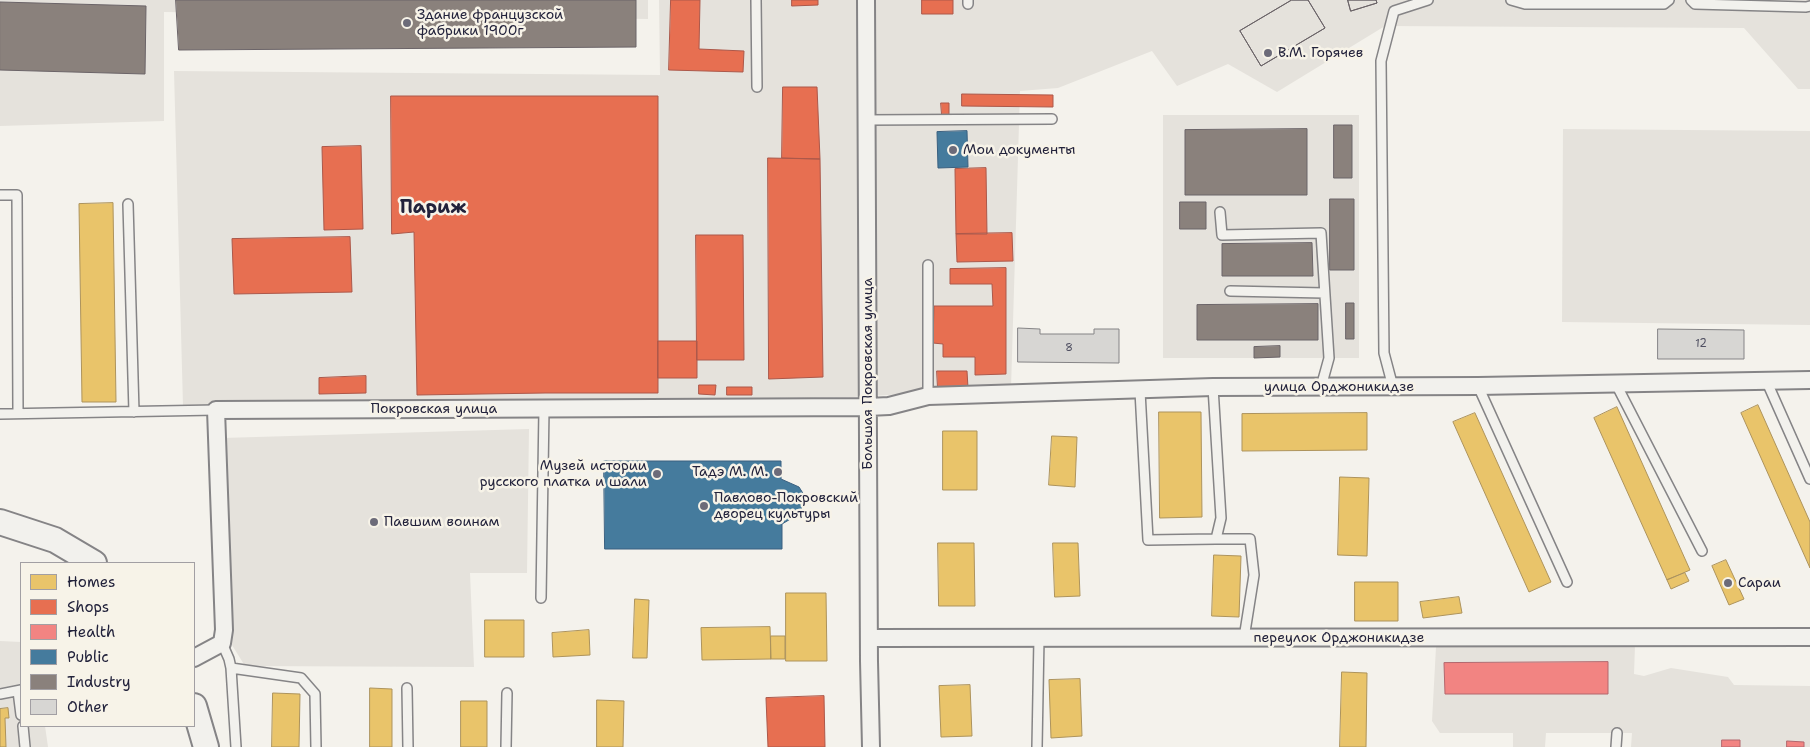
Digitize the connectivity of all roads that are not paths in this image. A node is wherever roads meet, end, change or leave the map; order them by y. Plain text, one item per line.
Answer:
1 (756, 0) edge
2 (866, 0) edge
3 (1428, 0) edge
4 (1511, 0) edge
5 (1669, 0) edge
6 (1691, 0) edge
7 (1810, 6) edge
8 (757, 87) dead end
9 (867, 114) junction
10 (1052, 119) dead end
11 (0, 195) edge
12 (128, 204) dead end
13 (1220, 212) dead end
14 (928, 265) dead end
15 (1230, 291) dead end
16 (1324, 293) junction
17 (1766, 380) junction
18 (1810, 380) edge
19 (1616, 384) junction
20 (1478, 386) junction
21 (1213, 387) junction
22 (1321, 387) junction
23 (1392, 387) junction
24 (1140, 391) junction
25 (928, 396) junction
26 (868, 407) junction
27 (544, 409) junction
28 (216, 410) junction
29 (134, 412) junction
30 (0, 414) edge
31 (18, 414) junction
32 (1810, 479) edge
33 (0, 522) edge
34 (1216, 539) junction
35 (1702, 551) dead end
36 (92, 562) edge
37 (1567, 582) dead end
38 (542, 598) dead end
39 (1810, 637) edge
40 (869, 638) junction
41 (1039, 638) junction
42 (1244, 638) junction
43 (222, 643) junction
44 (195, 657) edge
45 (231, 668) junction
46 (407, 688) dead end
47 (20, 690) edge
48 (507, 693) dead end
49 (0, 694) edge
50 (195, 709) edge
51 (22, 727) edge
52 (1617, 733) dead end
53 (25, 747) edge
54 (206, 747) edge
55 (236, 747) edge
56 (316, 747) edge
57 (408, 747) edge
58 (506, 747) edge
59 (871, 747) edge
60 (1037, 747) edge
61 (1616, 747) edge

1 - 8 lane
2 - 9 street, Большая Покровская улица
3 - 23 lane
4 - 5 lane
6 - 7 lane
9 - 10 lane
9 - 26 street, Большая Покровская улица
11 - 31 lane
12 - 29 lane
13 - 16 lane
14 - 25 lane
15 - 16 lane
16 - 22 lane
17 - 18 street, улица Орджоникидзе
17 - 19 street, улица Орджоникидзе
17 - 32 lane
19 - 20 street, улица Орджоникидзе
19 - 35 lane
20 - 23 street, улица Орджоникидзе
20 - 37 lane
21 - 22 street, улица Орджоникидзе
21 - 24 street, улица Орджоникидзе
21 - 34 lane
22 - 23 street, улица Орджоникидзе
24 - 25 street, улица Орджоникидзе
24 - 34 lane
25 - 26 street, улица Орджоникидзе
26 - 27 street, Покровская улица
26 - 40 street, Большая Покровская улица
27 - 28 street, Покровская улица
27 - 38 lane
28 - 29 lane, Покровская улица
28 - 43 street
29 - 31 lane, Покровская улица
30 - 31 lane, Покровская улица
33 - 36 main road
34 - 42 lane
39 - 42 street, переулок Орджоникидзе
40 - 41 street, переулок Орджоникидзе
40 - 59 street, Большая Покровская улица
41 - 42 street, переулок Орджоникидзе
41 - 60 lane
43 - 44 street
43 - 45 lane
45 - 55 lane
45 - 56 lane
46 - 57 lane
47 - 49 lane
48 - 58 lane
50 - 54 main road
51 - 53 lane
52 - 61 lane

